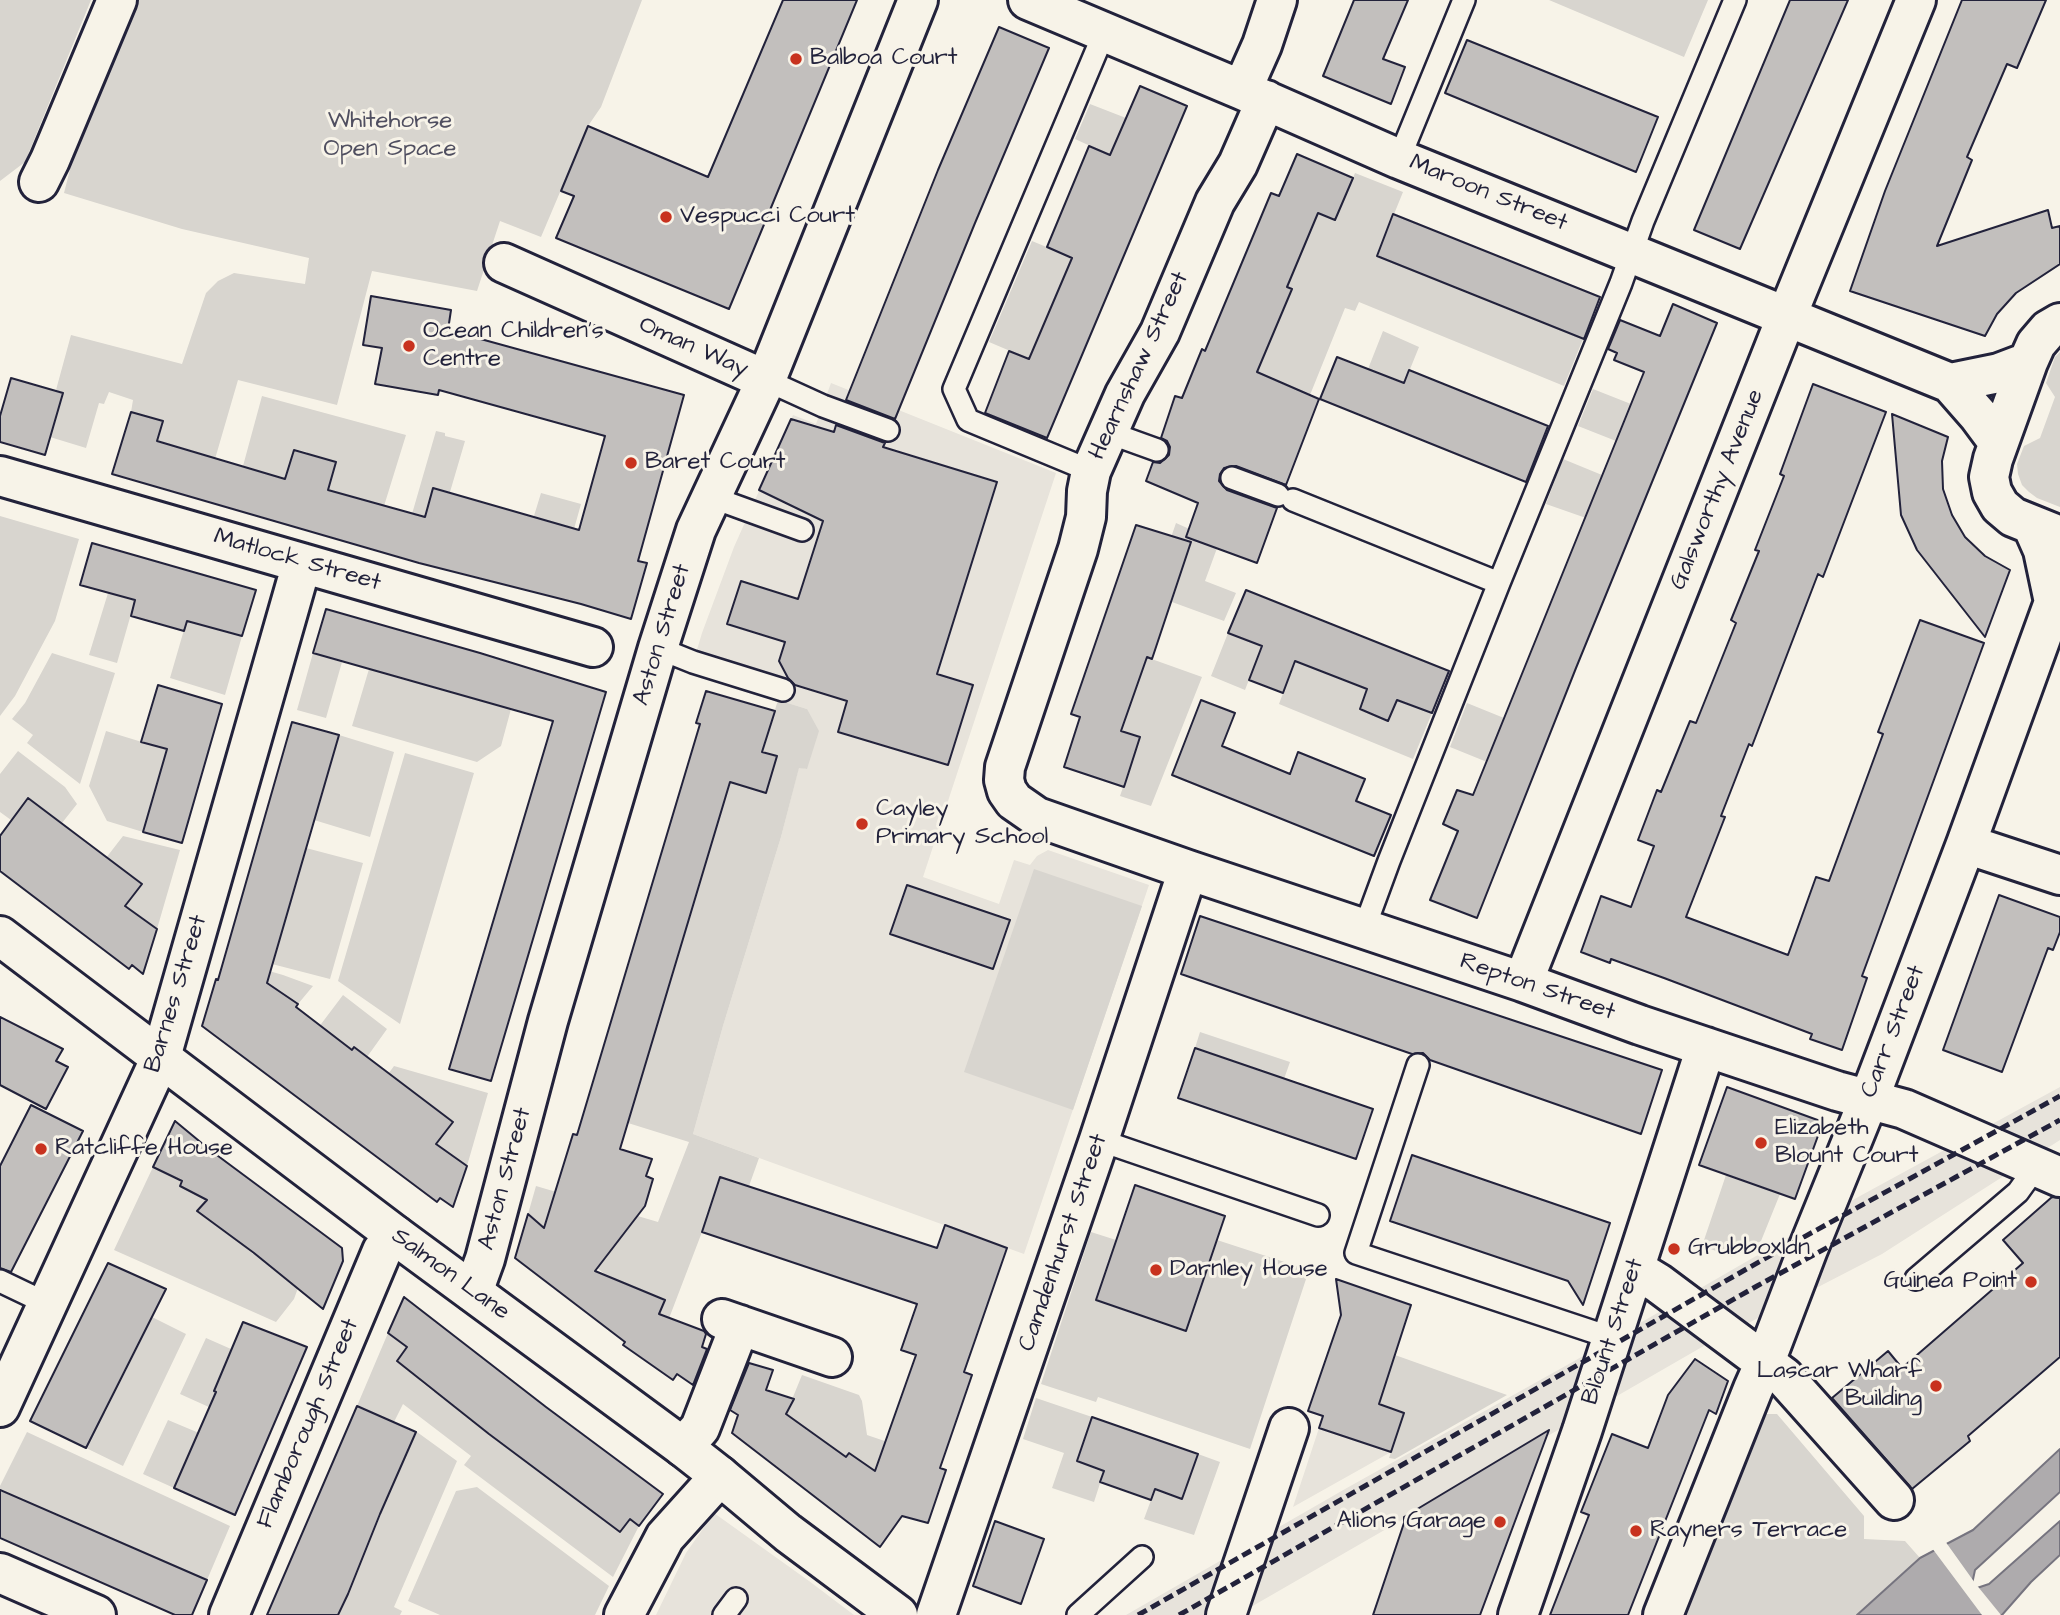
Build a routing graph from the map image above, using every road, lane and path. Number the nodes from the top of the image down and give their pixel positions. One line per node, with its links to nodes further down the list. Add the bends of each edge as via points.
1 (117, 0): 11 (street)
2 (918, 0): 17 (street, Aston Street)
3 (1028, 0): 8 (street, Maroon Street)
4 (1277, 0): 9 (street, Hearnshaw Street, via 1262,45)
5 (1464, 0): 10 (lane)
6 (1735, 0): 12 (lane)
7 (1916, 0): 14 (street, Galsworthy Avenue)
8 (1104, 33): 9 (street, Maroon Street); 23 (lane, via 954,389 968,421)
9 (1254, 95): 10 (street, Maroon Street); 20 (street, Hearnshaw Street, via 1238,164 1215,202 1160,332)
10 (1399, 159): 12 (street, Maroon Street)
11 (39, 182)
12 (1632, 253): 14 (street, Maroon Street); 30 (lane)
13 (504, 263): 17 (street, Oman Way)
14 (1786, 318): 18 (street, Maroon Street); 41 (street, Galsworthy Avenue)
15 (2060, 323): 16 (street, via 2036,344)
16 (2028, 362): 18 (street); 21 (street)
17 (766, 380): 19 (lane); 26 (street, Aston Street)
18 (1950, 383): 21 (street, Maroon Street)
19 (888, 430)
20 (1107, 432): 22 (lane); 23 (street, Hearnshaw Street)
21 (1998, 442): 28 (street, via 1989,477 1992,492 2013,517)
22 (1157, 450)
23 (1091, 471): 35 (street, Hearnshaw Street, via 1078,549 1005,767 1004,780)
24 (0, 476): 29 (street, Matlock Street)
25 (1232, 478): 30 (lane)
26 (711, 498): 27 (lane); 33 (street, Aston Street)
27 (802, 530)
28 (2046, 531): 31 (street, Carr Street, via 2043,550)
29 (302, 563): 32 (street, Matlock Street); 43 (street, Barnes Street)
30 (1499, 583): 39 (lane)
31 (2057, 600): 36 (street, Carr Street)
32 (593, 647)
33 (658, 648): 34 (lane); 53 (street, Aston Street)
34 (783, 690)
35 (1014, 801): 37 (street, Repton Street, via 1037,817)
36 (1966, 844): 38 (street); 45 (street, Carr Street)
37 (1188, 870): 39 (street, Repton Street); 46 (street, Camdenhurst Street)
38 (2060, 875)
39 (1364, 929): 41 (street, Repton Street)
40 (0, 936): 43 (street, Salmon Lane)
41 (1523, 982): 42 (street, Repton Street)
42 (1706, 1047): 45 (street, Repton Street); 50 (street, Blount Street)
43 (161, 1057): 49 (street, Salmon Lane); 54 (street, Barnes Street)
44 (1418, 1065): 55 (lane, via 1356,1253)
45 (1869, 1099): 47 (street, Repton Street, via 1951,1128); 57 (street, Carr Street)
46 (1099, 1140): 48 (lane); 69 (street, Camdenhurst Street)
47 (2048, 1172): 51 (lane)
48 (1318, 1215)
49 (395, 1235): 53 (street, Salmon Lane); 66 (street, Flamborough Street, via 382,1251)
50 (1635, 1269): 55 (street, Blount Street); 57 (street)
51 (1916, 1279)
52 (0, 1281): 54 (lane)
53 (473, 1292): 60 (street, Salmon Lane)
54 (48, 1304): 58 (street, Barnes Street)
55 (1612, 1338): 72 (street, Blount Street)
56 (832, 1357): 60 (street, via 731,1322 700,1428)
57 (1765, 1362): 62 (street, via 1784,1377); 73 (street, Carr Street)
58 (0, 1407)
59 (1289, 1428): 71 (street)
60 (683, 1447): 61 (street, Salmon Lane)
61 (720, 1476): 67 (street, via 665,1537); 68 (street, Salmon Lane, via 788,1534)
62 (1894, 1500)
63 (1142, 1557): 70 (lane)
64 (0, 1573): 65 (street)
65 (96, 1615)
66 (229, 1615)
67 (624, 1615)
68 (898, 1615)
69 (936, 1615)
70 (1078, 1615)
71 (1226, 1615)
72 (1518, 1615)
73 (1663, 1615)

